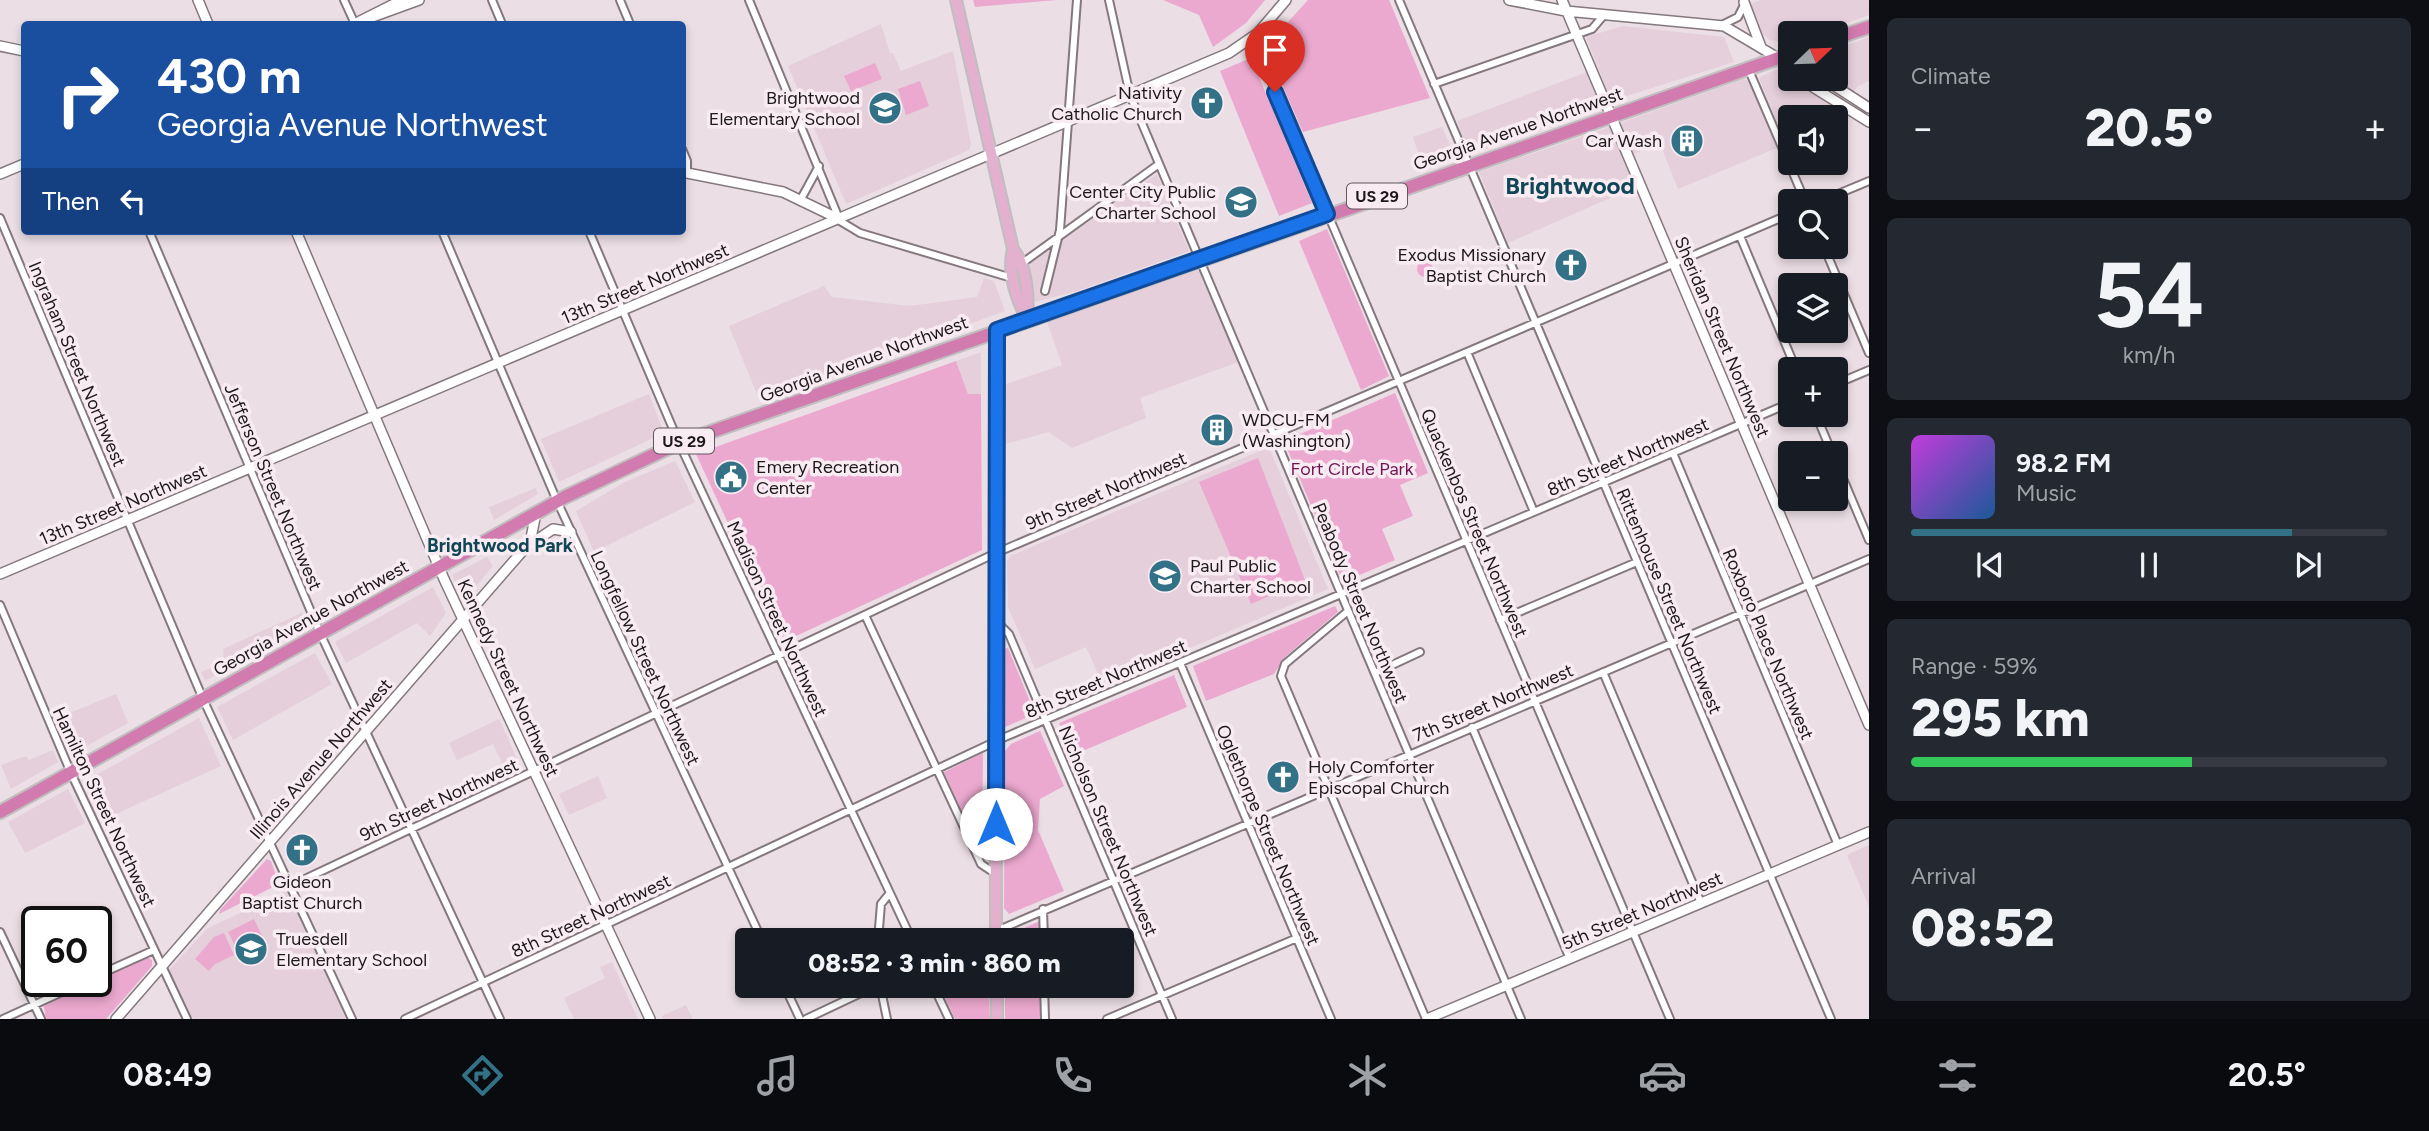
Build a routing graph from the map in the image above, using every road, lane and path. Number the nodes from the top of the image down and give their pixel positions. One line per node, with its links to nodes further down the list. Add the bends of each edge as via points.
1 (198, 0): 18 (street)
2 (344, 0): 19 (street)
3 (402, 0): 20 (street)
4 (419, 0): 21 (street)
5 (492, 0): 22 (street)
6 (620, 0): 23 (street)
7 (748, 0): 49 (street)
8 (956, 0): 45 (main road)
9 (1077, 0): 43 (street)
10 (1108, 0): 38 (street, Peabody Street Northwest)
11 (1286, 0): 28 (street, 13th Street Northwest)
12 (1399, 0): 35 (street, Rittenhouse Street Northwest)
13 (1509, 0): 16 (street)
14 (1562, 0): 16 (street, Sheridan Street Northwest)
15 (1743, 1): 24 (street, via 1738,17); 30 (street)
16 (1566, 11): 17 (street); 27 (street, Sheridan Street Northwest)
17 (1604, 15): 24 (street); 27 (street, via 1596,27)
18 (207, 21)
19 (353, 21)
20 (357, 21)
21 (362, 21)
22 (501, 21)
23 (629, 21)
24 (1721, 26): 30 (street)
25 (1869, 27): 26 (highway)
26 (1848, 34)
27 (1576, 35): 35 (street); 42 (street, Sheridan Street Northwest)
28 (1253, 38): 38 (street, 13th Street Northwest, via 1229,53); 56 (street, Quackenbos Street Northwest)
29 (0, 47): 31 (street)
30 (1761, 47): 32 (street)
31 (21, 50)
32 (1778, 54)
33 (1778, 60): 34 (highway, Georgia Avenue Northwest / US 29)
34 (1748, 68): 42 (highway, Georgia Avenue Northwest / US 29); 53 (street)
35 (1434, 84): 47 (street, Rittenhouse Street Northwest)
36 (1818, 91): 41 (street)
37 (1842, 91): 39 (street)
38 (1130, 95): 43 (street, 13th Street Northwest); 46 (street, Peabody Street Northwest)
39 (1860, 103): 40 (street); 41 (street)
40 (1869, 108)
41 (1853, 114): 44 (street)
42 (1611, 115): 47 (highway, Georgia Avenue Northwest / US 29); 70 (street, Sheridan Street Northwest)
43 (1068, 121): 45 (street, 13th Street Northwest); 65 (street)
44 (1869, 122)
45 (990, 154): 58 (street, 13th Street Northwest); 66 (main road)
46 (1159, 164): 65 (street); 67 (street, Peabody Street Northwest)
47 (1468, 164): 56 (highway, Georgia Avenue Northwest / US 29); 75 (street, Rittenhouse Street Northwest)
48 (21, 165): 51 (street)
49 (818, 166): 55 (street); 58 (street)
50 (686, 173): 55 (street)
51 (0, 174)
52 (1869, 181): 54 (street)
53 (1800, 189)
54 (1848, 190)
55 (801, 199): 58 (street)
56 (1327, 214): 67 (highway, Georgia Avenue Northwest / US 29); 83 (street, Quackenbos Street Northwest)
57 (0, 218): 96 (street, Ingraham Street Northwest)
58 (839, 219): 71 (street, via 860,233); 73 (street, 13th Street Northwest)
59 (1778, 219): 64 (street, 9th Street Northwest)
60 (151, 235): 90 (street, Jefferson Street Northwest)
61 (298, 235): 85 (street, Kennedy Street Northwest)
62 (444, 235): 80 (street, Longfellow Street Northwest)
63 (591, 235): 73 (street, Madison Street Northwest)
64 (1740, 236): 70 (street, 9th Street Northwest); 79 (street)
65 (1058, 239): 69 (street); 72 (street)
66 (1013, 249): 69 (main road); 71 (main road)
67 (1199, 259): 74 (highway, Georgia Avenue Northwest / US 29); 87 (street, Peabody Street Northwest)
68 (1829, 259): 78 (street)
69 (1021, 264): 74 (main road, via 1029,298)
70 (1674, 264): 75 (street, 9th Street Northwest); 86 (street, Sheridan Street Northwest)
71 (1013, 279): 74 (main road)
72 (1045, 291)
73 (623, 310): 80 (street, 13th Street Northwest); 88 (street, Madison Street Northwest)
74 (1027, 319): 76 (highway, Georgia Avenue Northwest / US 29)
75 (1536, 323): 77 (street, 9th Street Northwest); 91 (street, Rittenhouse Street Northwest)
76 (997, 330): 88 (highway, Georgia Avenue Northwest / US 29); 101 (main road)
77 (1467, 352): 83 (street, 9th Street Northwest); 94 (street)
78 (1869, 353)
79 (1791, 357)
80 (498, 363): 85 (street, 13th Street Northwest); 93 (street, Longfellow Street Northwest)
81 (1869, 370): 82 (street)
82 (1848, 379)
83 (1398, 381): 87 (street, 9th Street Northwest); 99 (street, Quackenbos Street Northwest)
84 (1778, 408): 86 (street, 8th Street Northwest)
85 (375, 415): 90 (street, 13th Street Northwest); 104 (street, Kennedy Street Northwest)
86 (1741, 424): 89 (street, 8th Street Northwest); 106 (street, Sheridan Street Northwest)
87 (1274, 434): 101 (street, 9th Street Northwest); 107 (street, Peabody Street Northwest)
88 (679, 443): 93 (highway, Georgia Avenue Northwest / US 29); 118 (street, Madison Street Northwest)
89 (1673, 453): 91 (street, 8th Street Northwest); 110 (street, Roxboro Place Northwest)
90 (250, 468): 96 (street, 13th Street Northwest); 115 (street, Jefferson Street Northwest)
91 (1604, 483): 94 (street, 8th Street Northwest); 103 (street, Rittenhouse Street Northwest)
92 (1848, 490): 98 (street)
93 (557, 501): 95 (highway, Georgia Avenue Northwest / US 29); 97 (street, Longfellow Street Northwest)
94 (1534, 512): 99 (street, 8th Street Northwest)
95 (536, 513): 100 (street, Illinois Avenue Northwest); 104 (highway, Georgia Avenue Northwest / US 29)
96 (128, 520): 105 (street, 13th Street Northwest); 122 (street, Ingraham Street Northwest)
97 (571, 532): 100 (street, via 550,531); 124 (street, Longfellow Street Northwest)
98 (1869, 540)
99 (1466, 541): 107 (street, 8th Street Northwest); 114 (street, Quackenbos Street Northwest)
100 (526, 547): 112 (street, Illinois Avenue Northwest)
101 (996, 553): 111 (street, 9th Street Northwest); 113 (main road)
102 (1869, 559): 106 (street, 7th Street Northwest)
103 (1637, 562): 114 (street); 116 (street, Rittenhouse Street Northwest)
104 (439, 567): 112 (street, Kennedy Street Northwest); 115 (highway, Georgia Avenue Northwest / US 29)
105 (0, 574)
106 (1809, 584): 110 (street, 7th Street Northwest); 126 (street, Sheridan Street Northwest)
107 (1341, 594): 109 (street, Peabody Street Northwest); 119 (street, 8th Street Northwest)
108 (0, 605): 133 (street, Hamilton Street Northwest)
109 (1348, 611): 121 (street, Peabody Street Northwest); 134 (street, via 1281,672)
110 (1740, 613): 116 (street, 7th Street Northwest); 141 (street, Roxboro Place Northwest)
111 (864, 615): 118 (street, 9th Street Northwest); 131 (street)
112 (463, 620): 128 (street, Illinois Avenue Northwest); 132 (street, Kennedy Street Northwest)
113 (995, 620): 125 (street, Nicholson Street Northwest, via 1009,634); 129 (main road)
114 (1500, 620): 123 (street, Quackenbos Street Northwest)
115 (320, 633): 122 (highway, Georgia Avenue Northwest / US 29); 128 (street, Jefferson Street Northwest)
116 (1671, 643): 120 (street, 7th Street Northwest); 144 (street, Rittenhouse Street Northwest)
117 (1420, 652): 121 (street)
118 (778, 656): 124 (street, 9th Street Northwest); 135 (street, Madison Street Northwest)
119 (1180, 663): 125 (street, 8th Street Northwest); 137 (street, Oglethorpe Street Northwest)
120 (1603, 672): 123 (street, 7th Street Northwest); 148 (street)
121 (1374, 673): 130 (street, Peabody Street Northwest)
122 (203, 699): 133 (highway, Georgia Avenue Northwest / US 29); 140 (street, Ingraham Street Northwest)
123 (1534, 701): 127 (street, 7th Street Northwest); 158 (street, Quackenbos Street Northwest)
124 (656, 713): 132 (street, 9th Street Northwest); 142 (street, Longfellow Street Northwest)
125 (1046, 719): 129 (street, 8th Street Northwest); 145 (street, Nicholson Street Northwest)
126 (1869, 725)
127 (1472, 727): 130 (street, 7th Street Northwest); 161 (street)
128 (366, 732): 138 (street, Jefferson Street Northwest); 140 (street, Illinois Avenue Northwest)
129 (995, 742): 131 (street, 8th Street Northwest); 143 (main road)
130 (1409, 754): 134 (street, 7th Street Northwest); 165 (street, Peabody Street Northwest)
131 (937, 769): 135 (street, 8th Street Northwest); 143 (street, via 981,864)
132 (533, 771): 138 (street, 9th Street Northwest); 150 (street, Kennedy Street Northwest)
133 (71, 773): 136 (highway, Georgia Avenue Northwest / US 29); 160 (street, Hamilton Street Northwest)
134 (1328, 788): 137 (street, 7th Street Northwest); 192 (street)
135 (851, 810): 142 (street, 8th Street Northwest); 147 (street, Madison Street Northwest)
136 (0, 812)
137 (1247, 822): 145 (street, 7th Street Northwest); 159 (street, Oglethorpe Street Northwest)
138 (411, 829): 146 (street, 9th Street Northwest); 164 (street, Jefferson Street Northwest)
139 (1869, 832): 141 (street, 5th Street Northwest)
140 (270, 842): 146 (street, Ingraham Street Northwest); 162 (street, Illinois Avenue Northwest)
141 (1838, 845): 144 (street, 5th Street Northwest)
142 (728, 867): 150 (street, 8th Street Northwest); 151 (street, Longfellow Street Northwest)
143 (996, 874): 154 (main road)
144 (1770, 874): 148 (street, 5th Street Northwest); 195 (street, Rittenhouse Street Northwest)
145 (1113, 880): 149 (street, 7th Street Northwest); 166 (street, Nicholson Street Northwest)
146 (290, 886): 179 (street, Ingraham Street Northwest)
147 (890, 893): 152 (street, via 881,904); 153 (street, Madison Street Northwest)
148 (1701, 903): 158 (street, 5th Street Northwest)
149 (1043, 909): 155 (street, 7th Street Northwest); 156 (street)
150 (606, 925): 164 (street, 8th Street Northwest); 182 (street, Kennedy Street Northwest)
151 (756, 928)
152 (879, 928)
153 (906, 928)
154 (996, 928)
155 (1009, 928)
156 (1044, 928)
157 (0, 932): 174 (street)
158 (1633, 932): 161 (street, 5th Street Northwest); 194 (street, Quackenbos Street Northwest)
159 (1297, 938): 166 (street); 191 (street, Oglethorpe Street Northwest)
160 (154, 950): 162 (street, Hamilton Street Northwest); 163 (street)
161 (1570, 959): 165 (street, 5th Street Northwest)
162 (162, 966): 177 (street, Illinois Avenue Northwest); 178 (street, Hamilton Street Northwest)
163 (112, 969)
164 (483, 982): 180 (street, 8th Street Northwest); 181 (street, Jefferson Street Northwest)
165 (1507, 985): 192 (street, 5th Street Northwest); 193 (street, Peabody Street Northwest)
166 (1162, 996): 189 (street); 190 (street, Nicholson Street Northwest)
167 (51, 997): 174 (street)
168 (790, 998): 183 (street)
169 (851, 998): 184 (street)
170 (882, 998): 185 (street)
171 (939, 998): 186 (street)
172 (997, 998): 187 (main road)
173 (1044, 998): 188 (street)
174 (34, 1005): 175 (street); 176 (street)
175 (3, 1019)
176 (41, 1019)
177 (116, 1019)
178 (187, 1019)
179 (352, 1019)
180 (405, 1019)
181 (500, 1019)
182 (650, 1019)
183 (800, 1019)
184 (806, 1019)
185 (887, 1019)
186 (949, 1019)
187 (997, 1019)
188 (1045, 1019)
189 (1107, 1019)
190 (1172, 1019)
191 (1331, 1019)
192 (1427, 1019)
193 (1521, 1019)
194 (1670, 1019)
195 (1831, 1019)

